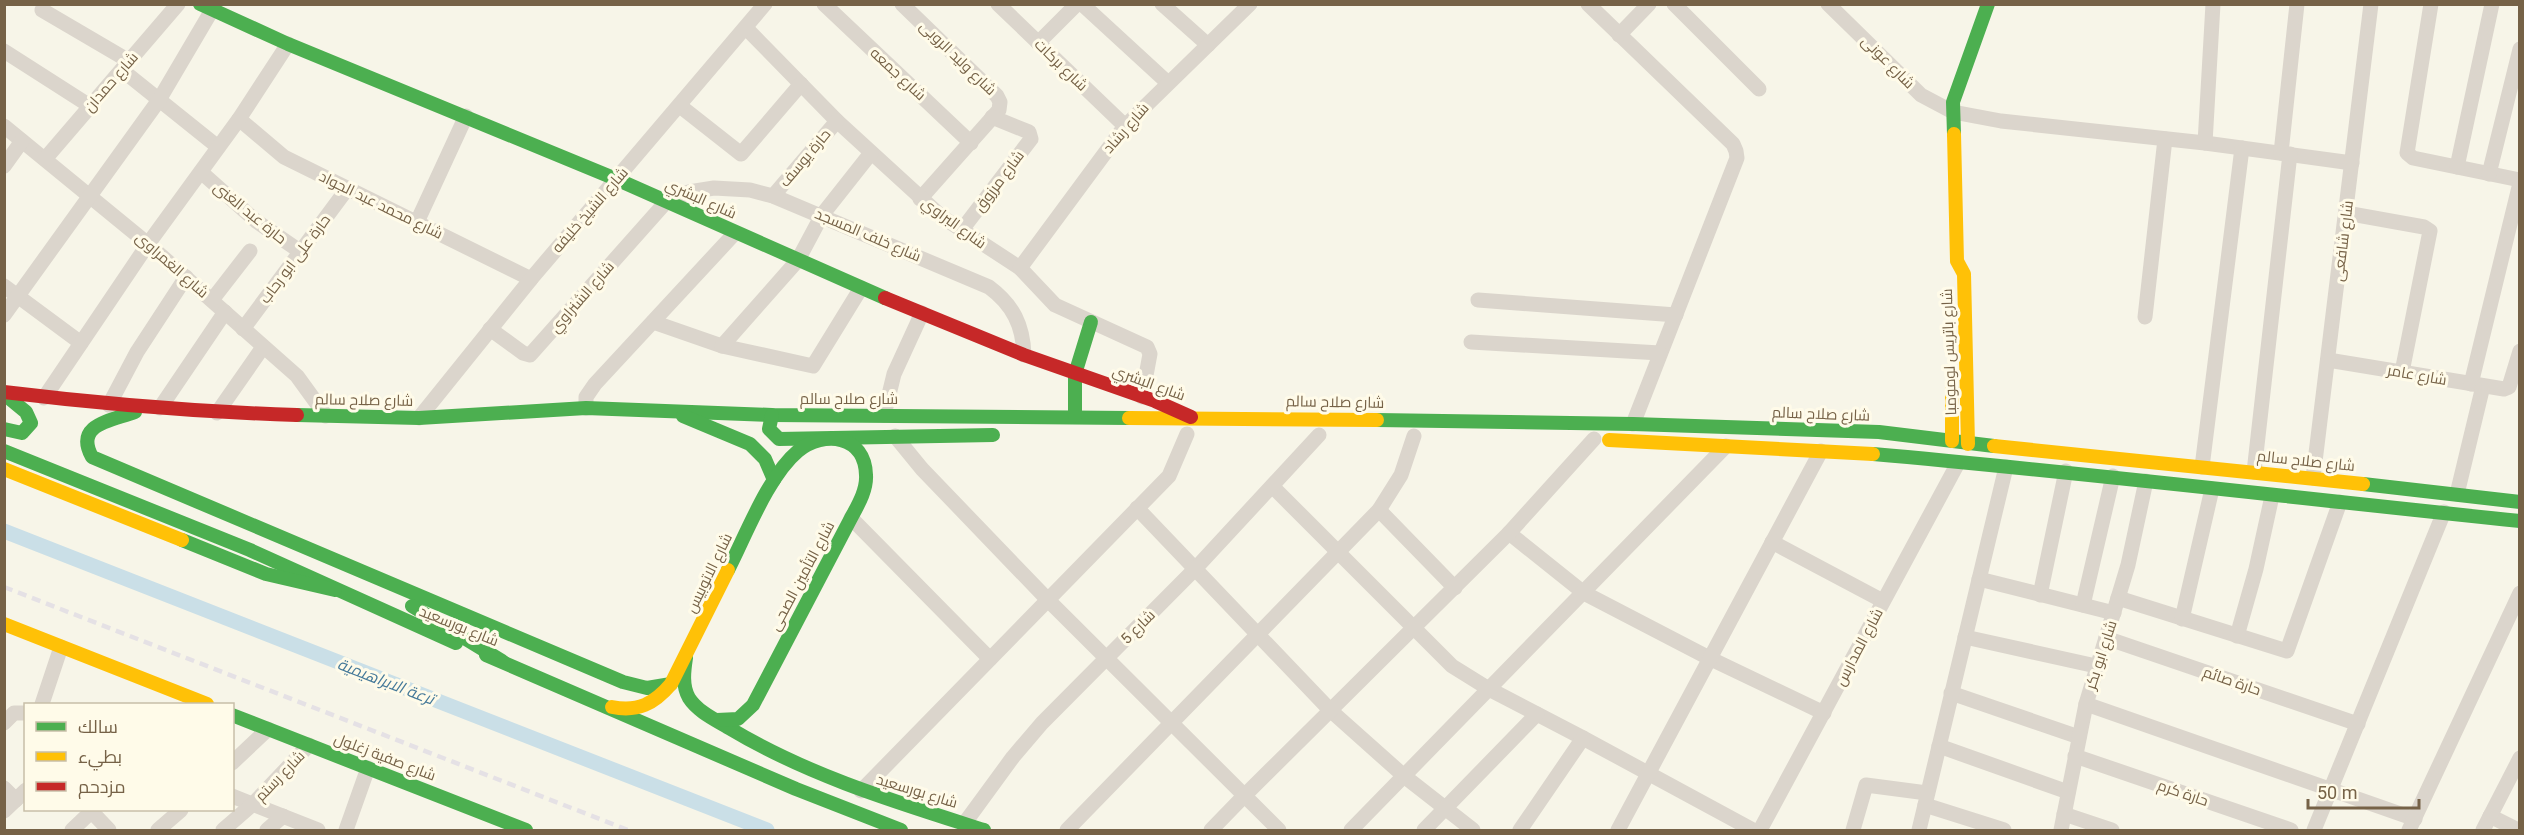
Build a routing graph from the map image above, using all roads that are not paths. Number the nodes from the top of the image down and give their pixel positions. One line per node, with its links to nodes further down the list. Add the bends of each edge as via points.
1 (178, 4): 29 (street, شارع حمدان)
2 (765, 4): 22 (street, شارع الشيخ خليفه)
3 (824, 4): 45 (street, شارع جمعه)
4 (902, 4): 38 (street, شارع وليد الروبى, via 997,96 1000,106)
5 (998, 4): 24 (street, شارع بركات)
6 (1077, 4): 24 (street)
7 (1082, 4): 30 (street)
8 (1162, 4): 26 (street)
9 (1250, 4): 26 (street, شارع رشاد)
10 (1588, 4): 23 (street)
11 (1649, 4): 23 (street)
12 (1674, 4): 32 (street)
13 (1828, 4): 36 (street, شارع عونى, via 1921,95)
14 (1988, 4): 36 (main road, via 1959,80)
15 (2213, 4): 46 (street)
16 (2297, 4): 50 (street)
17 (2371, 4): 52 (street, شارع شافعى)
18 (2431, 4): 54 (street, via 2407,153 2413,158)
19 (2492, 4): 54 (street)
20 (206, 7): 25 (main road, شارع البشري); 33 (street)
21 (42, 10): 29 (street)
22 (746, 28): 31 (street, شارع البراوي); 35 (street, شارع الشيخ خليفه)
23 (1619, 34): 85 (street, via 1736,151 1737,158)
24 (1038, 43): 42 (street, شارع بركات)
25 (288, 44): 37 (main road, شارع البشري); 39 (street)
26 (1208, 45): 30 (street, شارع رشاد)
27 (2520, 49): 56 (street)
28 (4, 51): 34 (street)
29 (125, 65): 33 (street); 34 (street, شارع حمدان)
30 (1168, 83): 42 (street, شارع رشاد)
31 (801, 84): 35 (street, via 741,154); 40 (street, شارع البراوي)
32 (1758, 89)
33 (159, 100): 47 (street); 60 (street)
34 (90, 106): 51 (street, شارع حمدان)
35 (680, 106): 57 (street, شارع الشيخ خليفه)
36 (1953, 112): 43 (street, شارع عونى); 73 (main road, شارع باتريس لومومبا)
37 (466, 116): 57 (main road, شارع البشري); 66 (street)
38 (992, 117): 45 (street, شارع وليد الروبى); 67 (street, شارع مرزوق, via 1029,132 1031,139)
39 (239, 119): 47 (street); 59 (street, شارع محمد عبد الجواد, via 284,157)
40 (837, 121): 49 (street, شارع البراوي); 61 (street, حارة يوسف)
41 (4, 126): 44 (street, شارع الغمراوى)
42 (1125, 126): 74 (street, شارع رشاد)
43 (2165, 139): 46 (street, شارع عونى); 86 (street)
44 (22, 141): 51 (street, شارع الغمراوى); 53 (street)
45 (971, 143): 62 (street, شارع وليد الروبى)
46 (2205, 143): 48 (street, شارع عونى)
47 (218, 147): 55 (street)
48 (2242, 148): 50 (street, شارع عونى); 136 (street)
49 (871, 153): 62 (street, شارع البراوي); 65 (street)
50 (2286, 153): 52 (street, شارع عونى); 139 (street)
51 (45, 159): 60 (street, شارع الغمراوى)
52 (2352, 163): 64 (street, شارع شافعى)
53 (4, 166)
54 (2457, 167): 56 (street)
55 (201, 172): 69 (street); 71 (street, حارة عبد الغنى, via 256,221)
56 (2489, 174): 58 (street)
57 (616, 179): 63 (main road, شارع البشري); 76 (street, شارع الشيخ خليفه)
58 (2520, 182): 103 (street)
59 (346, 189): 66 (street, شارع محمد عبد الجواد); 71 (street, حارة على ابو رحاب)
60 (89, 195): 69 (street, شارع الغمراوى); 79 (street)
61 (773, 196): 63 (street, شارع خلف المسجد, via 714,188 689,192); 65 (street, شارع خلف المسجد)
62 (920, 199): 67 (street, شارع البراوي)
63 (666, 202): 68 (main road, شارع البشري); 90 (street, شارع الشنراوي, via 533,353 523,353)
64 (2346, 213): 99 (street, شارع شافعى); 101 (street, via 2430,231)
65 (822, 215): 72 (street); 98 (street, شارع خلف المسجد, via 989,287 1017,318)
66 (417, 222): 76 (street, شارع محمد عبد الجواد)
67 (961, 231): 74 (street, شارع البراوي)
68 (735, 233): 72 (main road, شارع البشري); 87 (street)
69 (148, 244): 75 (street, شارع الغمراوى); 93 (street)
70 (250, 251): 80 (street)
71 (301, 252): 89 (street, حارة على ابو رحاب)
72 (798, 260): 78 (main road, شارع البشري); 94 (street)
73 (1958, 261): 91 (main road, شارع باتريس لومومبا, via 1951,274); 130 (main road, شارع باتريس لومومبا, via 1964,274)
74 (1020, 268): 88 (street, شارع البراوي, via 1055,305)
75 (186, 277): 80 (street, شارع الغمراوى); 107 (street, via 137,352)
76 (531, 279): 90 (street, شارع الشيخ خليفه)
77 (4, 286): 79 (street)
78 (861, 288): 83 (main road, شارع البشري); 94 (street, via 813,366)
79 (18, 295): 84 (street); 93 (street)
80 (212, 300): 82 (street, شارع الغمراوى)
81 (1478, 300): 85 (street)
82 (225, 312): 89 (street, شارع الغمراوى); 108 (street)
83 (922, 313): 98 (main road, شارع البشري); 113 (street, via 894,374)
84 (4, 315)
85 (1676, 315): 97 (street)
86 (2145, 318)
87 (653, 322): 94 (street); 109 (street, via 595,384 586,397)
88 (1091, 322): 102 (main road); 105 (street, شارع البراوي, via 1149,349)
89 (243, 329): 95 (street, شارع الغمراوى)
90 (490, 329): 117 (street, شارع الشيخ خليفه)
91 (1951, 337)
92 (1471, 342): 97 (street)
93 (81, 343): 106 (street)
94 (722, 346)
95 (263, 347): 111 (street); 114 (street, شارع الغمراوى, via 297,376)
96 (2520, 351): 103 (street, شارع عامر, via 2508,387)
97 (1660, 353): 118 (street)
98 (1024, 355): 102 (main road, شارع البشري)
99 (2328, 360): 101 (street, شارع عامر); 141 (street, شارع شافعى)
100 (1952, 372): 129 (main road, شارع باتريس لومومبا)
101 (2402, 372): 103 (street, شارع عامر)
102 (1075, 374): 105 (main road, شارع البشري); 115 (main road)
103 (2477, 385): 146 (street)
104 (4, 393): 106 (main road, شارع صلاح سالم); 119 (main road, via 29,413 31,422 22,433)
105 (1142, 397): 116 (main road, شارع البشري)
106 (44, 398): 107 (main road, شارع صلاح سالم)
107 (109, 405): 108 (main road, شارع صلاح سالم)
108 (153, 408): 111 (main road, شارع صلاح سالم); 160 (main road, شارع صلاح سالم, via 93,427 85,442 92,457)
109 (586, 408): 110 (main road, شارع صلاح سالم); 117 (main road, شارع صلاح سالم)
110 (672, 411): 112 (main road, شارع صلاح سالم); 142 (main road, via 750,444 765,459)
111 (217, 413): 114 (main road, شارع صلاح سالم)
112 (772, 415): 113 (main road, شارع صلاح سالم); 124 (main road, via 769,429 779,439)
113 (884, 415): 115 (main road, شارع صلاح سالم)
114 (326, 416): 117 (main road, شارع صلاح سالم)
115 (1075, 416): 116 (main road, شارع صلاح سالم)
116 (1191, 417): 118 (main road, شارع صلاح سالم)
117 (419, 418)
118 (1633, 423): 129 (main road, شارع صلاح سالم, via 1879,432)
119 (4, 429)
120 (1186, 434): 150 (street, via 1169,476)
121 (1004, 435): 125 (main road)
122 (1297, 435): 123 (main road)
123 (1325, 435): 144 (street, شارع 5)
124 (830, 436): 125 (main road); 142 (main road, شارع الاتوبيس, via 797,452); 153 (main road, شارع التأمين الصحى, via 855,447 864,463 866,481)
125 (895, 436): 167 (street)
126 (1413, 436): 151 (street, via 1401,475)
127 (1572, 439): 128 (main road)
128 (1594, 439): 131 (main road); 155 (street)
129 (1952, 441): 130 (main road, شارع صلاح سالم)
130 (1968, 444): 136 (main road, شارع صلاح سالم)
131 (1726, 446): 133 (main road); 163 (street)
132 (4, 451): 162 (main road, شارع بورسعيد, via 250,550)
133 (1821, 451): 134 (main road); 156 (street)
134 (1958, 463): 135 (main road); 168 (street, شارع المدارس)
135 (2006, 467): 138 (main road); 159 (street)
136 (2202, 467): 139 (main road, شارع صلاح سالم)
137 (4, 469): 162 (main road, via 266,574)
138 (2066, 471): 140 (main road); 165 (street)
139 (2254, 472): 141 (main road, شارع صلاح سالم)
140 (2113, 476): 143 (main road); 169 (street)
141 (2313, 478): 146 (main road, شارع صلاح سالم)
142 (774, 480): 179 (main road, شارع الاتوبيس)
143 (2146, 480): 145 (main road); 166 (street, شارع ابو بكر)
144 (1273, 488): 157 (street); 158 (street, شارع 5)
145 (2212, 489): 147 (main road); 171 (street)
146 (2457, 494): 149 (main road, شارع صلاح سالم)
147 (2272, 496): 148 (main road); 175 (street)
148 (2340, 502): 152 (main road); 175 (street, via 2289,649)
149 (2520, 502)
150 (1137, 508): 158 (street); 167 (street)
151 (1378, 510): 157 (street); 161 (street)
152 (2444, 512): 154 (main road); 200 (street)
153 (851, 518): 181 (street); 197 (main road, شارع التأمين الصحى, via 753,705 738,719)
154 (2520, 521)
155 (1509, 533): 161 (street); 163 (street)
156 (1772, 542): 168 (street); 182 (street)
157 (1338, 552): 173 (street); 174 (street)
158 (1194, 569): 174 (street); 180 (street, شارع 5)
159 (1979, 579): 165 (street); 176 (street)
160 (379, 580): 183 (main road, via 438,624); 185 (main road, شارع صلاح سالم, via 622,682 647,688)
161 (1455, 588): 173 (street)
162 (335, 590): 183 (main road, شارع بورسعيد)
163 (1584, 593): 182 (street); 186 (street)
164 (2520, 593): 232 (street)
165 (2040, 595): 169 (street)
166 (2118, 598): 170 (street, شارع ابو بكر); 171 (street)
167 (1048, 600): 180 (street); 181 (street)
168 (1883, 602): 194 (street, شارع المدارس)
169 (2083, 605): 170 (street)
170 (2114, 614): 177 (street, شارع ابو بكر)
171 (2181, 619): 175 (street)
172 (6, 628): 178 (main road)
173 (1414, 629): 186 (street, via 1452,666); 192 (street)
174 (1257, 635): 192 (street); 199 (street)
175 (2237, 636)
176 (1965, 638): 184 (street); 187 (street)
177 (2106, 638): 184 (street, شارع ابو بكر); 200 (street, حارة صائم)
178 (61, 647): 188 (street); 189 (main road)
179 (686, 657): 185 (main road, شارع الاتوبيس); 197 (main road, شارع بورسعيد, via 683,678 689,698)
180 (1106, 658): 199 (street); 231 (street, شارع 5, via 1027,740)
181 (990, 659): 215 (street)
182 (1711, 659): 194 (street); 211 (street)
183 (502, 661): 191 (main road, شارع بورسعيد)
184 (2096, 666): 190 (street, شارع ابو بكر)
185 (671, 684): 191 (main road, شارع الاتوبيس, via 658,699 641,708)
186 (1489, 689): 195 (street); 212 (street)
187 (1952, 693): 202 (street); 205 (street)
188 (43, 703)
189 (202, 703)
190 (2086, 704): 202 (street, شارع ابو بكر); 214 (street)
191 (612, 707): 206 (main road, شارع بورسعيد)
192 (1330, 710): 212 (street); 218 (street)
193 (24, 713): 198 (street, via 14,713)
194 (1824, 713): 253 (street, شارع المدارس)
195 (1537, 714): 203 (street); 223 (street)
196 (234, 716): 201 (main road, شارع صفية زغلول)
197 (717, 720): 206 (main road, شارع التأمين الصحى, via 703,721 697,729 700,746); 215 (main road, شارع بورسعيد, via 801,767)
198 (4, 723)
199 (1172, 723): 218 (street); 244 (street)
200 (2358, 724): 214 (street)
201 (268, 729): 204 (main road, شارع صفية زغلول); 209 (street)
202 (2079, 737): 207 (street, شارع ابو بكر)
203 (1583, 738): 211 (street); 250 (street)
204 (309, 745): 210 (main road, شارع صفية زغلول); 222 (street, شارع رستم)
205 (1939, 746): 216 (street); 220 (street)
206 (706, 749): 221 (main road, شارع بورسعيد)
207 (2075, 756): 216 (street, شارع ابو بكر); 259 (street, حارة كرم)
208 (2519, 759): 230 (street)
209 (234, 761)
210 (368, 768): 239 (street); 240 (main road, شارع صفية زغلول)
211 (1648, 774): 251 (street); 252 (street)
212 (1404, 776): 223 (street); 247 (street)
213 (4, 788): 217 (street)
214 (2331, 789): 232 (street); 260 (street)
215 (861, 791): 231 (main road, شارع بورسعيد)
216 (2068, 792): 228 (street, شارع ابو بكر)
217 (21, 795): 224 (street)
218 (1244, 796): 245 (street); 246 (street)
219 (234, 797): 222 (street)
220 (1926, 799): 254 (street, via 1866,785); 255 (street); 256 (street)
221 (822, 801): 241 (main road, شارع بورسعيد); 242 (main road, via 861,805)
222 (253, 804): 229 (street); 236 (street, شارع رستم)
223 (1445, 808): 248 (street); 249 (street)
224 (4, 811)
225 (90, 811): 233 (street)
226 (92, 811): 234 (street)
227 (180, 811): 235 (street)
228 (2064, 814): 257 (street, شارع ابو بكر); 258 (street)
229 (284, 816): 237 (street); 238 (street)
230 (2490, 816): 261 (street); 262 (street)
231 (964, 824): 243 (main road, شارع بورسعيد)
232 (2412, 825)
233 (72, 831)
234 (109, 831)
235 (158, 831)
236 (224, 831)
237 (267, 831)
238 (318, 831)
239 (346, 831)
240 (526, 831)
241 (901, 831)
242 (941, 831)
243 (984, 831)
244 (1067, 831)
245 (1211, 831)
246 (1279, 831)
247 (1351, 831)
248 (1424, 831)
249 (1473, 831)
250 (1520, 831)
251 (1618, 831)
252 (1753, 831)
253 (1760, 831)
254 (1853, 831)
255 (1919, 831)
256 (2004, 831)
257 (2061, 831)
258 (2112, 831)
259 (2291, 831)
260 (2314, 831)
261 (2483, 831)
262 (2518, 831)

